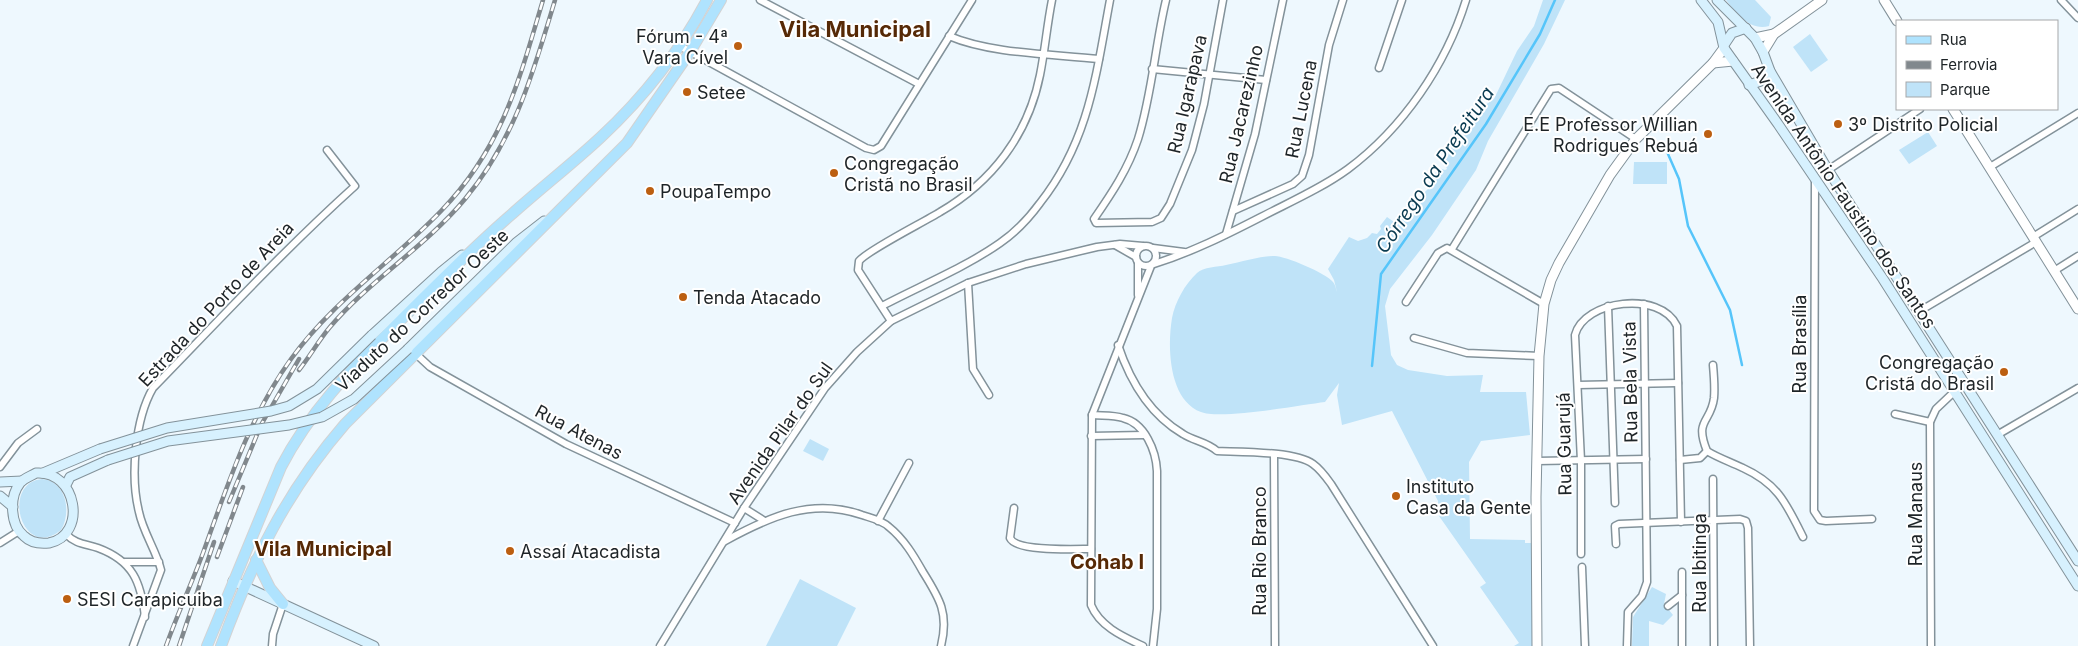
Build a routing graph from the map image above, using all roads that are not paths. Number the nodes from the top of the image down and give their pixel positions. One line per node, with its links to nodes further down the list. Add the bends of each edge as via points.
1 (707, 0): 24 (main road)
2 (721, 0): 26 (main road)
3 (760, 0): 37 (street)
4 (972, 0): 22 (street)
5 (1052, 0): 28 (street)
6 (1110, 0): 29 (street)
7 (1166, 0): 33 (street)
8 (1223, 0): 35 (street, Rua Igarapava)
9 (1283, 0): 36 (street, Rua Jacarezinho)
10 (1343, 0): 48 (street, Rua Lucena, via 1329,45 1309,155 1302,176 1293,184)
11 (1402, 0): 32 (street)
12 (1466, 0): 49 (street, via 1453,35 1428,81 1383,137 1348,169)
13 (1701, 0): 25 (main road, Avenida Antônio Faustino dos Santos, via 1718,22)
14 (1717, 0): 20 (main road, Avenida Antônio Faustino dos Santos)
15 (1822, 0): 21 (street)
16 (1884, 0): 19 (street)
17 (2061, 0): 18 (street)
18 (2078, 18)
19 (1896, 20)
20 (1746, 28): 23 (main road, Avenida Antônio Faustino dos Santos); 25 (main road, via 1732,32)
21 (1774, 34): 23 (street); 27 (street)
22 (949, 36): 28 (street, via 974,44); 37 (street)
23 (1755, 38): 27 (main road, Avenida Antônio Faustino dos Santos)
24 (678, 45): 26 (street); 51 (main road, via 658,75 601,137)
25 (1724, 46): 30 (main road, Avenida Antônio Faustino dos Santos); 31 (street)
26 (690, 52): 37 (street, via 874,150 882,146); 73 (main road, via 627,143 525,246)
27 (1763, 52): 34 (main road, Avenida Antônio Faustino dos Santos)
28 (1044, 53): 29 (street); 66 (street, via 1026,122 1000,163 964,197 861,258 858,270)
29 (1098, 59): 66 (street, via 1094,89 1075,148 1063,171 1028,219 1000,243)
30 (1733, 61): 31 (street); 38 (main road, Avenida Antônio Faustino dos Santos)
31 (1713, 63): 42 (street)
32 (1379, 68)
33 (1152, 69): 35 (street); 35 (street, Rua Igarapava, via 1148,103 1136,146 1121,179 1094,222 1146,223 1160,218 1177,190 1192,150)
34 (1770, 71): 38 (main road, via 1762,81); 45 (main road, Avenida Antônio Faustino dos Santos)
35 (1209, 75): 36 (street)
36 (1266, 80): 48 (street, Rua Jacarezinho, via 1255,134)
37 (919, 84)
38 (1749, 84): 46 (main road, Avenida Antônio Faustino dos Santos)
39 (1918, 110): 45 (street)
40 (1954, 110): 44 (street)
41 (2078, 113): 44 (street)
42 (1636, 139): 55 (street, via 1559,88 1551,88); 64 (street, via 1610,175 1559,263)
43 (327, 150): 127 (street, Estrada do Porto de Areia, via 355,186 308,228 231,306 147,398 136,447 136,486 139,512)
44 (1990, 167): 50 (street)
45 (1828, 170): 69 (main road, Avenida Antônio Faustino dos Santos)
46 (1815, 178): 81 (main road, Avenida Antônio Faustino dos Santos); 109 (street, Rua Brasília, via 1814,511 1820,520 1826,521)
47 (2078, 209): 50 (street)
48 (1233, 211): 49 (street, Rua Jacarezinho)
49 (1226, 234): 56 (street)
50 (2034, 240): 60 (street); 69 (street)
51 (479, 244): 99 (main road, Viaduto do Corredor Oeste, bridge, via 441,272 317,389 289,406 167,428 100,449); 130 (main road, via 361,360 312,416 281,467)
52 (1114, 245): 53 (street, Avenida Pilar do Sul); 58 (street); 61 (street, Avenida Pilar do Sul, via 1051,257)
53 (1143, 246): 54 (street, Avenida Pilar do Sul); 58 (street, via 1138,250)
54 (1153, 248): 56 (street, Avenida Pilar do Sul); 59 (street, via 1157,258)
55 (1452, 249): 63 (street, via 1438,253); 64 (street)
56 (1188, 253): 59 (street)
57 (2078, 256): 60 (street)
58 (1137, 260): 59 (street, via 1144,267); 62 (street)
59 (1152, 265): 62 (street)
60 (2054, 271): 68 (street)
61 (968, 283): 70 (street, Avenida Pilar do Sul); 82 (street, via 972,369)
62 (1138, 296): 72 (street)
63 (1406, 302)
64 (1544, 304): 74 (street)
65 (1644, 304): 67 (street); 76 (street, via 1668,312 1677,326); 79 (street, Rua Bela Vista)
66 (882, 306): 70 (street)
67 (1608, 306): 77 (street, Rua Guarujá, via 1581,322 1575,335); 78 (street)
68 (2078, 310)
69 (1918, 312): 87 (main road, Avenida Antônio Faustino dos Santos)
70 (891, 321): 107 (street, Avenida Pilar do Sul, via 825,388)
71 (1414, 338): 74 (street, via 1467,353)
72 (1118, 345): 84 (street); 91 (street, via 1138,392 1176,430 1217,450)
73 (412, 352): 103 (main road, Viaduto do Corredor Oeste, bridge, via 354,399 322,417 289,425 168,441 108,460 70,477); 114 (street, Rua Atenas, via 430,367 566,444); 124 (main road, via 317,457 270,531)
74 (1539, 356): 93 (street)
75 (1714, 365): 90 (street, via 1714,398 1702,424 1703,441)
76 (1678, 383): 79 (street); 97 (street)
77 (1578, 385): 78 (street); 94 (street, Rua Guarujá)
78 (1611, 385): 79 (street); 95 (street)
79 (1644, 385): 92 (street, Rua Bela Vista)
80 (2078, 388): 87 (street)
81 (1955, 391): 85 (street, via 1936,409); 131 (main road, Avenida Antônio Faustino dos Santos)
82 (989, 394)
83 (1895, 414): 85 (street)
84 (1092, 415): 88 (street, via 1124,418); 89 (street)
85 (1930, 422): 154 (street, Rua Manaus)
86 (37, 430): 98 (street, via 18,443)
87 (1997, 434): 125 (main road, Avenida Antônio Faustino dos Santos)
88 (1144, 435): 89 (street); 145 (street, via 1153,450 1157,471)
89 (1091, 436): 122 (street)
90 (1710, 453): 97 (street); 118 (street, via 1759,476 1775,488)
91 (1274, 455): 146 (street, Rua Rio Branco); 147 (street, via 1303,459 1313,464 1332,484)
92 (1646, 459): 95 (street); 115 (street, Rua Bela Vista)
93 (1537, 461): 94 (street); 148 (street)
94 (1581, 461): 95 (street); 123 (street, Rua Guarujá)
95 (1612, 461): 105 (street)
96 (909, 462): 112 (street)
97 (1681, 462): 113 (street)
98 (0, 467)
99 (42, 473): 101 (main road); 103 (main road, via 54,475)
100 (1713, 480): 111 (street, Rua Ibitinga)
101 (22, 481): 102 (main road); 106 (main road)
102 (0, 482)
103 (66, 485): 117 (main road, via 73,513)
104 (0, 496): 106 (main road)
105 (1616, 503)
106 (13, 507): 116 (main road)
107 (744, 508): 110 (street); 114 (street, Avenida Pilar do Sul)
108 (1014, 508): 122 (street, via 1010,538 1014,544 1026,548)
109 (1872, 519)
110 (763, 520): 112 (street, via 792,510 819,507 840,509); 119 (street)
111 (1713, 520): 113 (street); 152 (street, Rua Ibitinga); 153 (street, via 1743,520 1748,523)
112 (878, 521): 143 (street, via 888,525 901,538 941,605 946,619)
113 (1681, 522): 115 (street)
114 (735, 523): 119 (street, Avenida Pilar do Sul)
115 (1648, 526): 121 (street, via 1618,524); 150 (street, Rua Bela Vista, via 1647,582 1642,596 1628,612)
116 (20, 532): 117 (main road, via 32,542 39,543 54,542); 120 (street)
117 (66, 534): 126 (street, via 76,542 97,548)
118 (1802, 537)
119 (725, 541): 142 (street, Avenida Pilar do Sul)
120 (0, 543)
121 (1616, 544)
122 (1091, 549): 144 (street, via 1090,598 1094,611 1106,625)
123 (1580, 554)
124 (256, 560): 132 (main road); 134 (main road, via 270,588)
125 (2078, 561)
126 (124, 562): 127 (street); 136 (street, via 141,589)
127 (159, 562): 136 (street, via 161,570)
128 (1582, 567): 149 (street)
129 (1682, 572): 133 (street)
130 (233, 581): 132 (main road); 138 (main road)
131 (2078, 586)
132 (244, 587): 134 (main road); 139 (main road)
133 (1682, 595): 135 (street); 151 (street)
134 (283, 604): 140 (street); 141 (main road)
135 (1668, 606)
136 (145, 618): 137 (street)
137 (133, 646)
138 (207, 646)
139 (221, 646)
140 (272, 646)
141 (374, 646)
142 (660, 646)
143 (941, 646)
144 (1144, 646)
145 (1154, 646)
146 (1275, 646)
147 (1433, 646)
148 (1538, 646)
149 (1585, 646)
150 (1627, 646)
151 (1682, 646)
152 (1714, 646)
153 (1750, 646)
154 (1931, 646)

